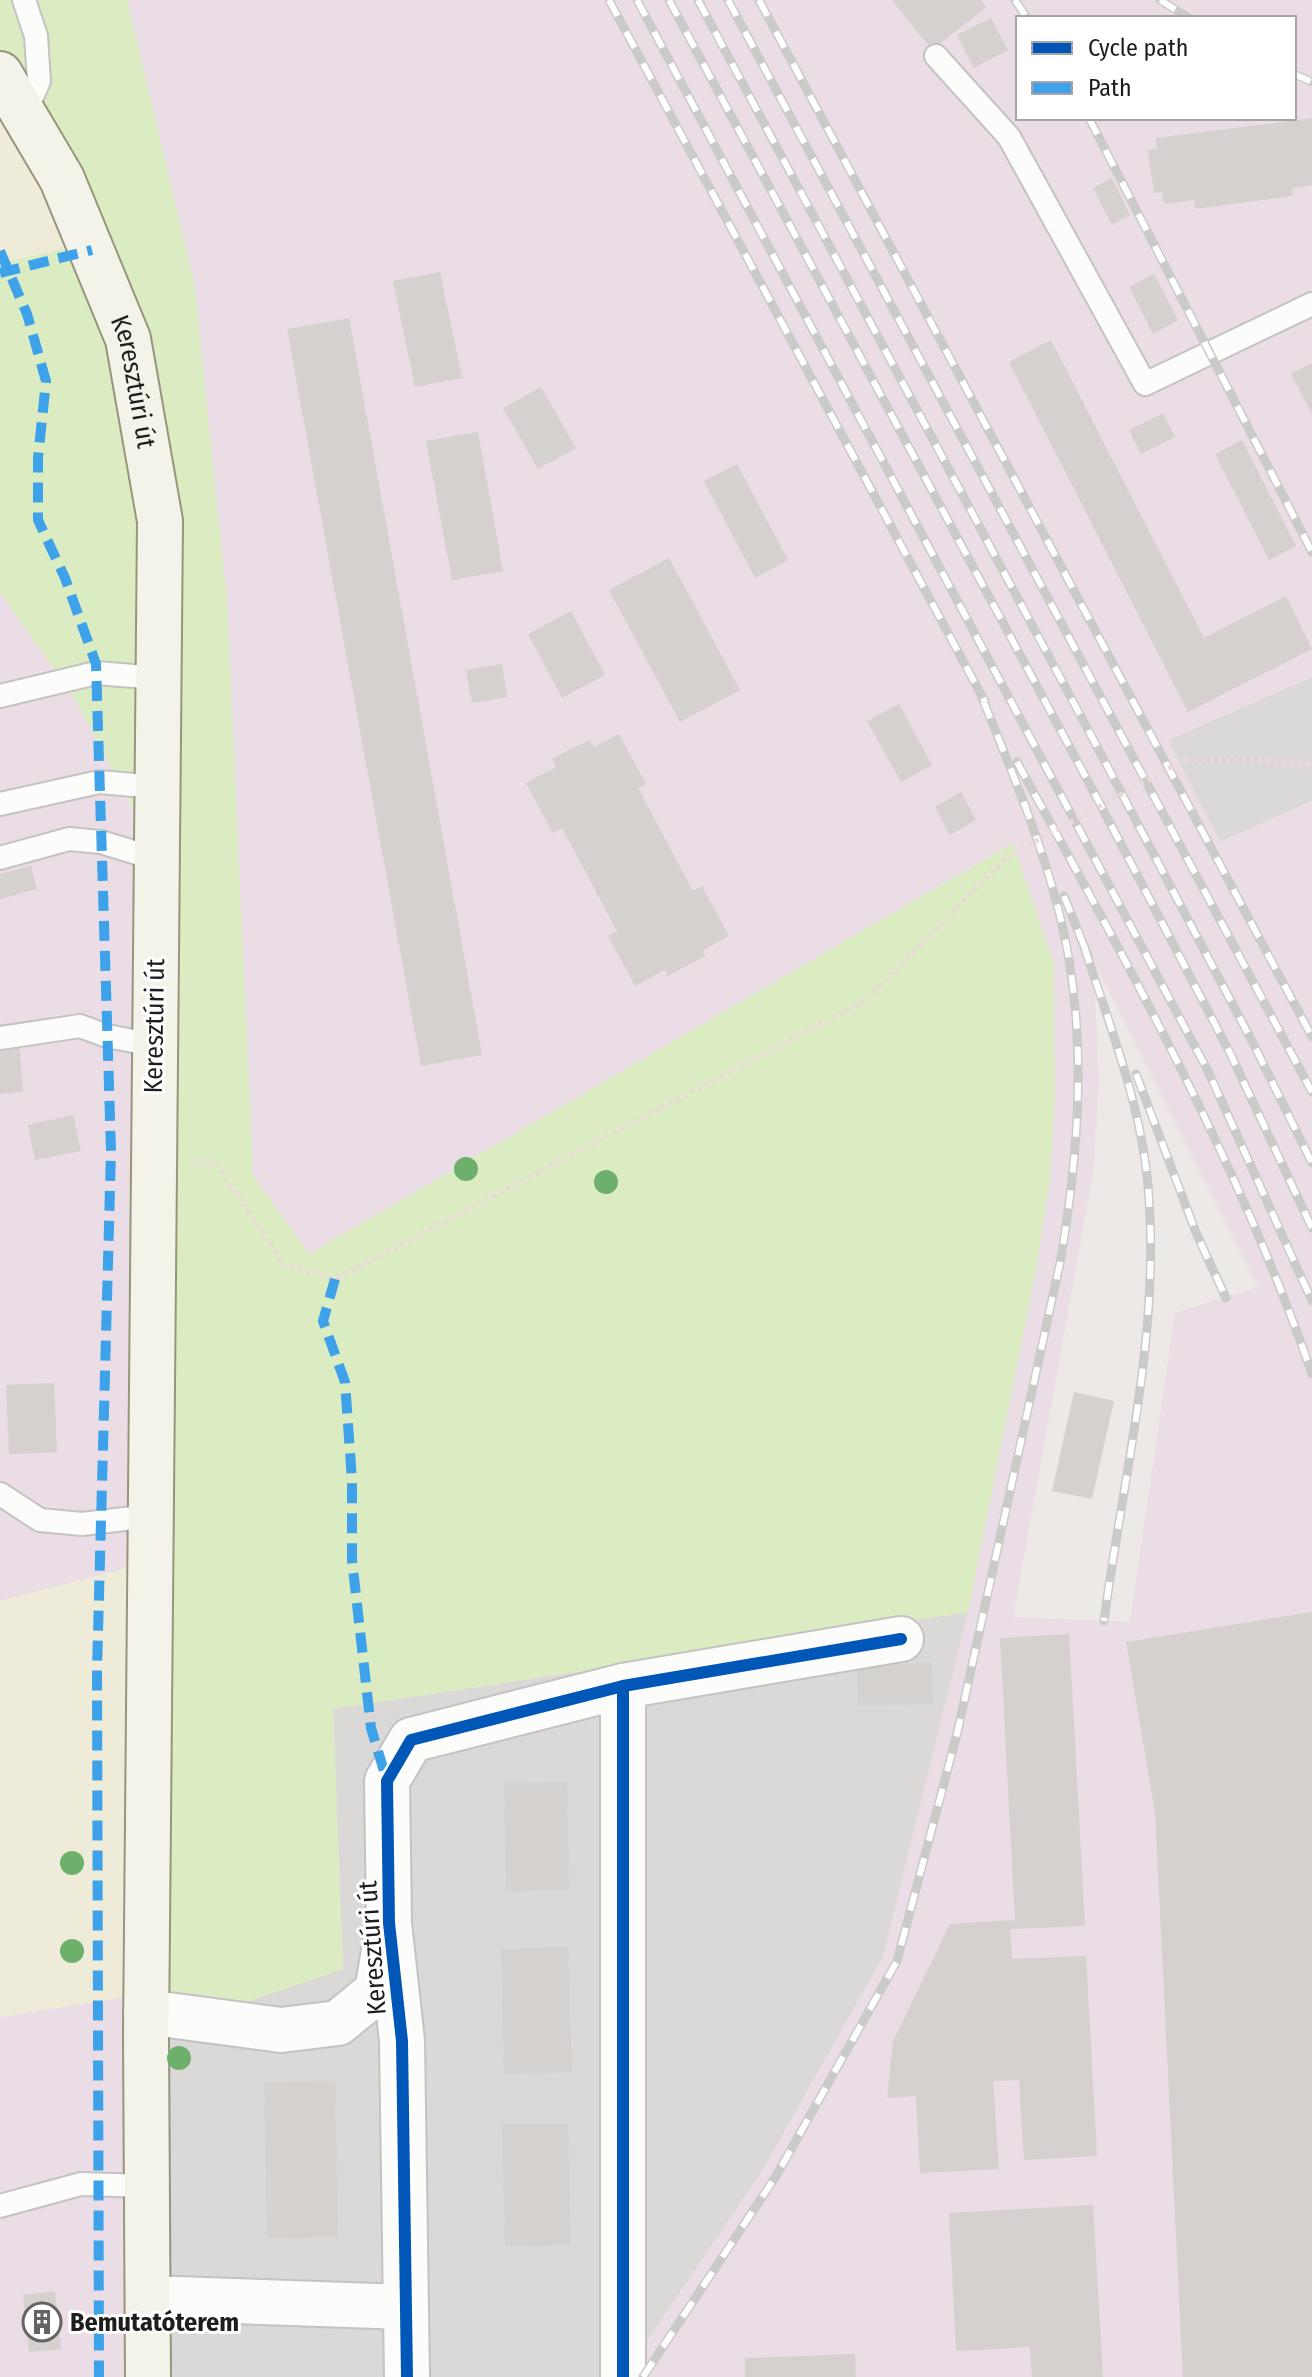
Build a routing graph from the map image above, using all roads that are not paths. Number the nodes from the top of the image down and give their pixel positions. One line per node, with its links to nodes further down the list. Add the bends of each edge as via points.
1 (24, 0): 4 (lane, via 36,36 39,81)
2 (936, 56): 5 (lane, via 1009,137 1145,384)
3 (0, 74): 4 (main road, Keresztúri út)
4 (24, 115): 6 (main road, Keresztúri út, via 62,179 128,339 160,521)
5 (1312, 304)
6 (159, 678): 7 (lane, via 96,673); 8 (main road, Keresztúri út)
7 (0, 696)
8 (157, 787): 9 (lane, via 99,782); 11 (main road, Keresztúri út)
9 (0, 804)
10 (0, 858): 11 (lane, via 69,839 101,842)
11 (156, 859): 13 (main road, Keresztúri út)
12 (0, 1038): 13 (lane, via 80,1026)
13 (154, 1045): 15 (main road, Keresztúri út)
14 (0, 1494): 15 (lane, via 40,1520 82,1524)
15 (150, 1516): 19 (main road, Keresztúri út)
16 (901, 1639): 17 (street, Keresztúri út)
17 (623, 1686): 18 (street, Keresztúri út, via 411,1740 387,1781); 26 (street)
18 (389, 1923): 19 (street, Keresztúri út, via 377,1991 338,2023 281,2030); 23 (street, Keresztúri út, via 402,2041)
19 (146, 2012): 20 (main road, Keresztúri út)
20 (147, 2186): 21 (lane, via 81,2184); 22 (main road, Keresztúri út)
21 (0, 2206)
22 (148, 2298): 23 (street); 24 (main road, Keresztúri út)
23 (406, 2307): 25 (street, Keresztúri út)
24 (148, 2377)
25 (407, 2377)
26 (623, 2377)

